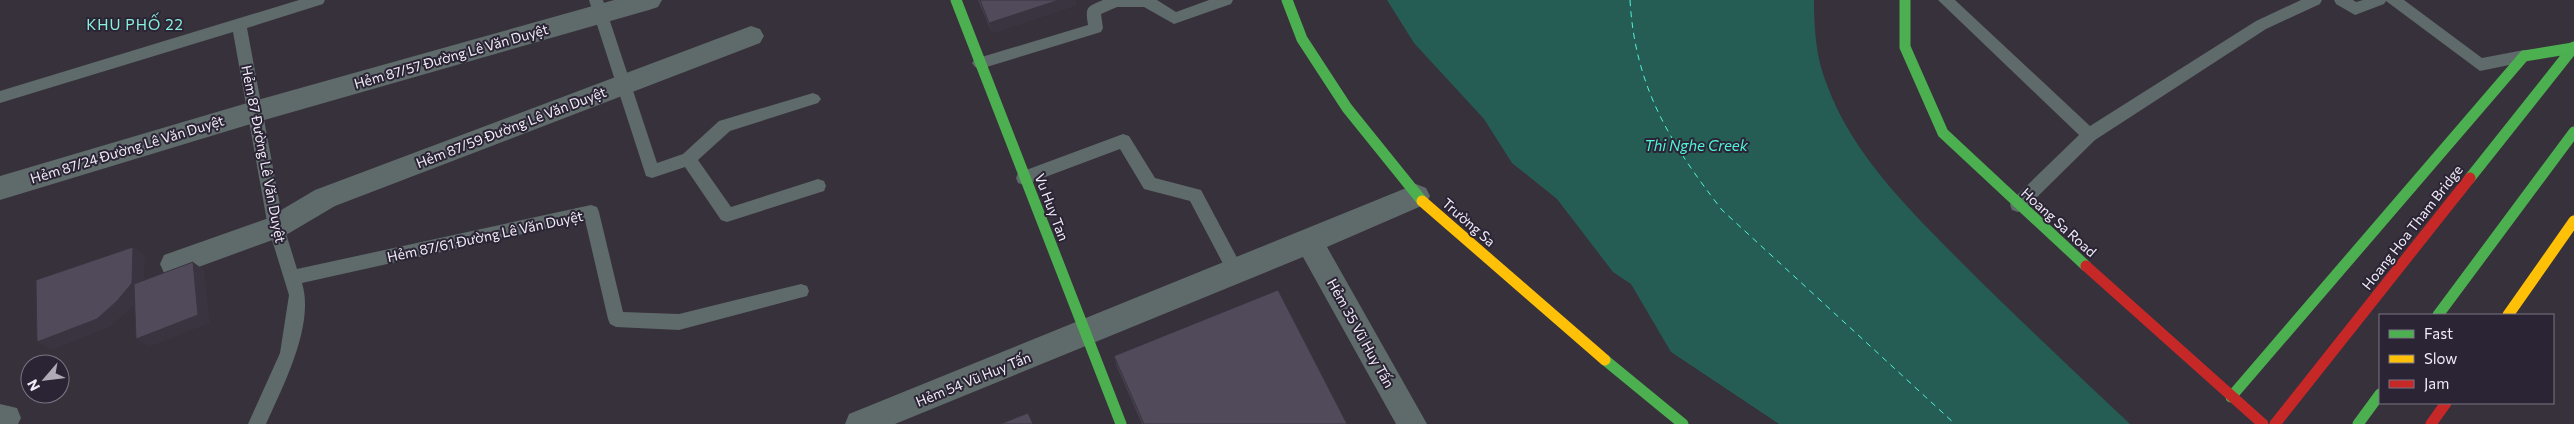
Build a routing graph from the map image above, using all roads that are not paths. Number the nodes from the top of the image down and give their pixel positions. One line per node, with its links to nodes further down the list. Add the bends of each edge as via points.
1 (318, 0): 14 (lane)
2 (649, 0): 13 (street, Hẻm 87/57 Đường Lê Văn Duyệt)
3 (956, 0): 18 (street, Vu Huy Tan)
4 (1117, 0): 5 (lane, via 1147,1 1174,18); 18 (lane, via 1093,11 1096,28)
5 (1226, 0)
6 (1287, 0): 29 (street, Trường Sa, via 1302,39 1347,108)
7 (1905, 0): 30 (street, Hoang Sa Road, via 1905,47 1943,133)
8 (1945, 0): 24 (lane)
9 (2315, 0): 24 (lane, via 2261,25)
10 (2341, 0): 11 (lane, via 2354,9)
11 (2379, 0)
12 (2393, 0): 17 (lane, via 2480,65)
13 (597, 7): 19 (lane); 22 (street, Hẻm 87/57 Đường Lê Văn Duyệt)
14 (239, 26): 20 (lane); 22 (lane, Hẻm 87 Đường Lê Văn Duyệt)
15 (751, 36): 19 (street, Hẻm 87/59 Đường Lê Văn Duyệt)
16 (2573, 48): 17 (street); 50 (street, Hoang Hoa Tham Bridge)
17 (2524, 56): 42 (street)
18 (980, 63): 26 (street, Vu Huy Tan)
19 (623, 84): 25 (lane, via 652,171); 32 (street, Hẻm 87/59 Đường Lê Văn Duyệt, via 325,198)
20 (0, 97)
21 (813, 98): 25 (lane, via 725,126)
22 (254, 112): 28 (street, Hẻm 87/24 Đường Lê Văn Duyệt); 32 (lane, Hẻm 87 Đường Lê Văn Duyệt)
23 (2574, 132): 38 (street)
24 (2089, 135): 30 (lane)
25 (688, 158): 27 (lane, via 727,215)
26 (1024, 178): 35 (lane, via 1123,141 1150,184 1195,195); 40 (street, Vu Huy Tan)
27 (818, 186)
28 (0, 188)
29 (1416, 196): 33 (street, Hẻm 54 Vũ Huy Tấn); 48 (street, Trường Sa)
30 (2018, 205): 42 (street, Hoang Sa Road)
31 (2574, 221): 39 (street)
32 (276, 227): 34 (street, Hẻm 87/59 Đường Lê Văn Duyệt); 36 (lane, Hẻm 87 Đường Lê Văn Duyệt)
33 (1309, 242): 35 (street, Hẻm 54 Vũ Huy Tấn); 47 (street, Hẻm 35 Vũ Huy Tấn)
34 (174, 264)
35 (1236, 272): 40 (street, Hẻm 54 Vũ Huy Tấn)
36 (292, 278): 37 (lane, Hẻm 87/61 Đường Lê Văn Duyệt, via 591,212 616,319 679,322); 45 (lane, Hẻm 87 Đường Lê Văn Duyệt, via 297,295 288,353)
37 (801, 291)
38 (2439, 314)
39 (2509, 314)
40 (1085, 334): 44 (street, Hẻm 54 Vũ Huy Tấn); 46 (street, Vu Huy Tan)
41 (2379, 395): 51 (street)
42 (2231, 397): 49 (street, Hoang Sa Road)
43 (2445, 404): 52 (street)
44 (869, 423)
45 (258, 424)
46 (1121, 424)
47 (1412, 424)
48 (1682, 424)
49 (2263, 424)
50 (2275, 424)
51 (2358, 424)
52 (2431, 424)

